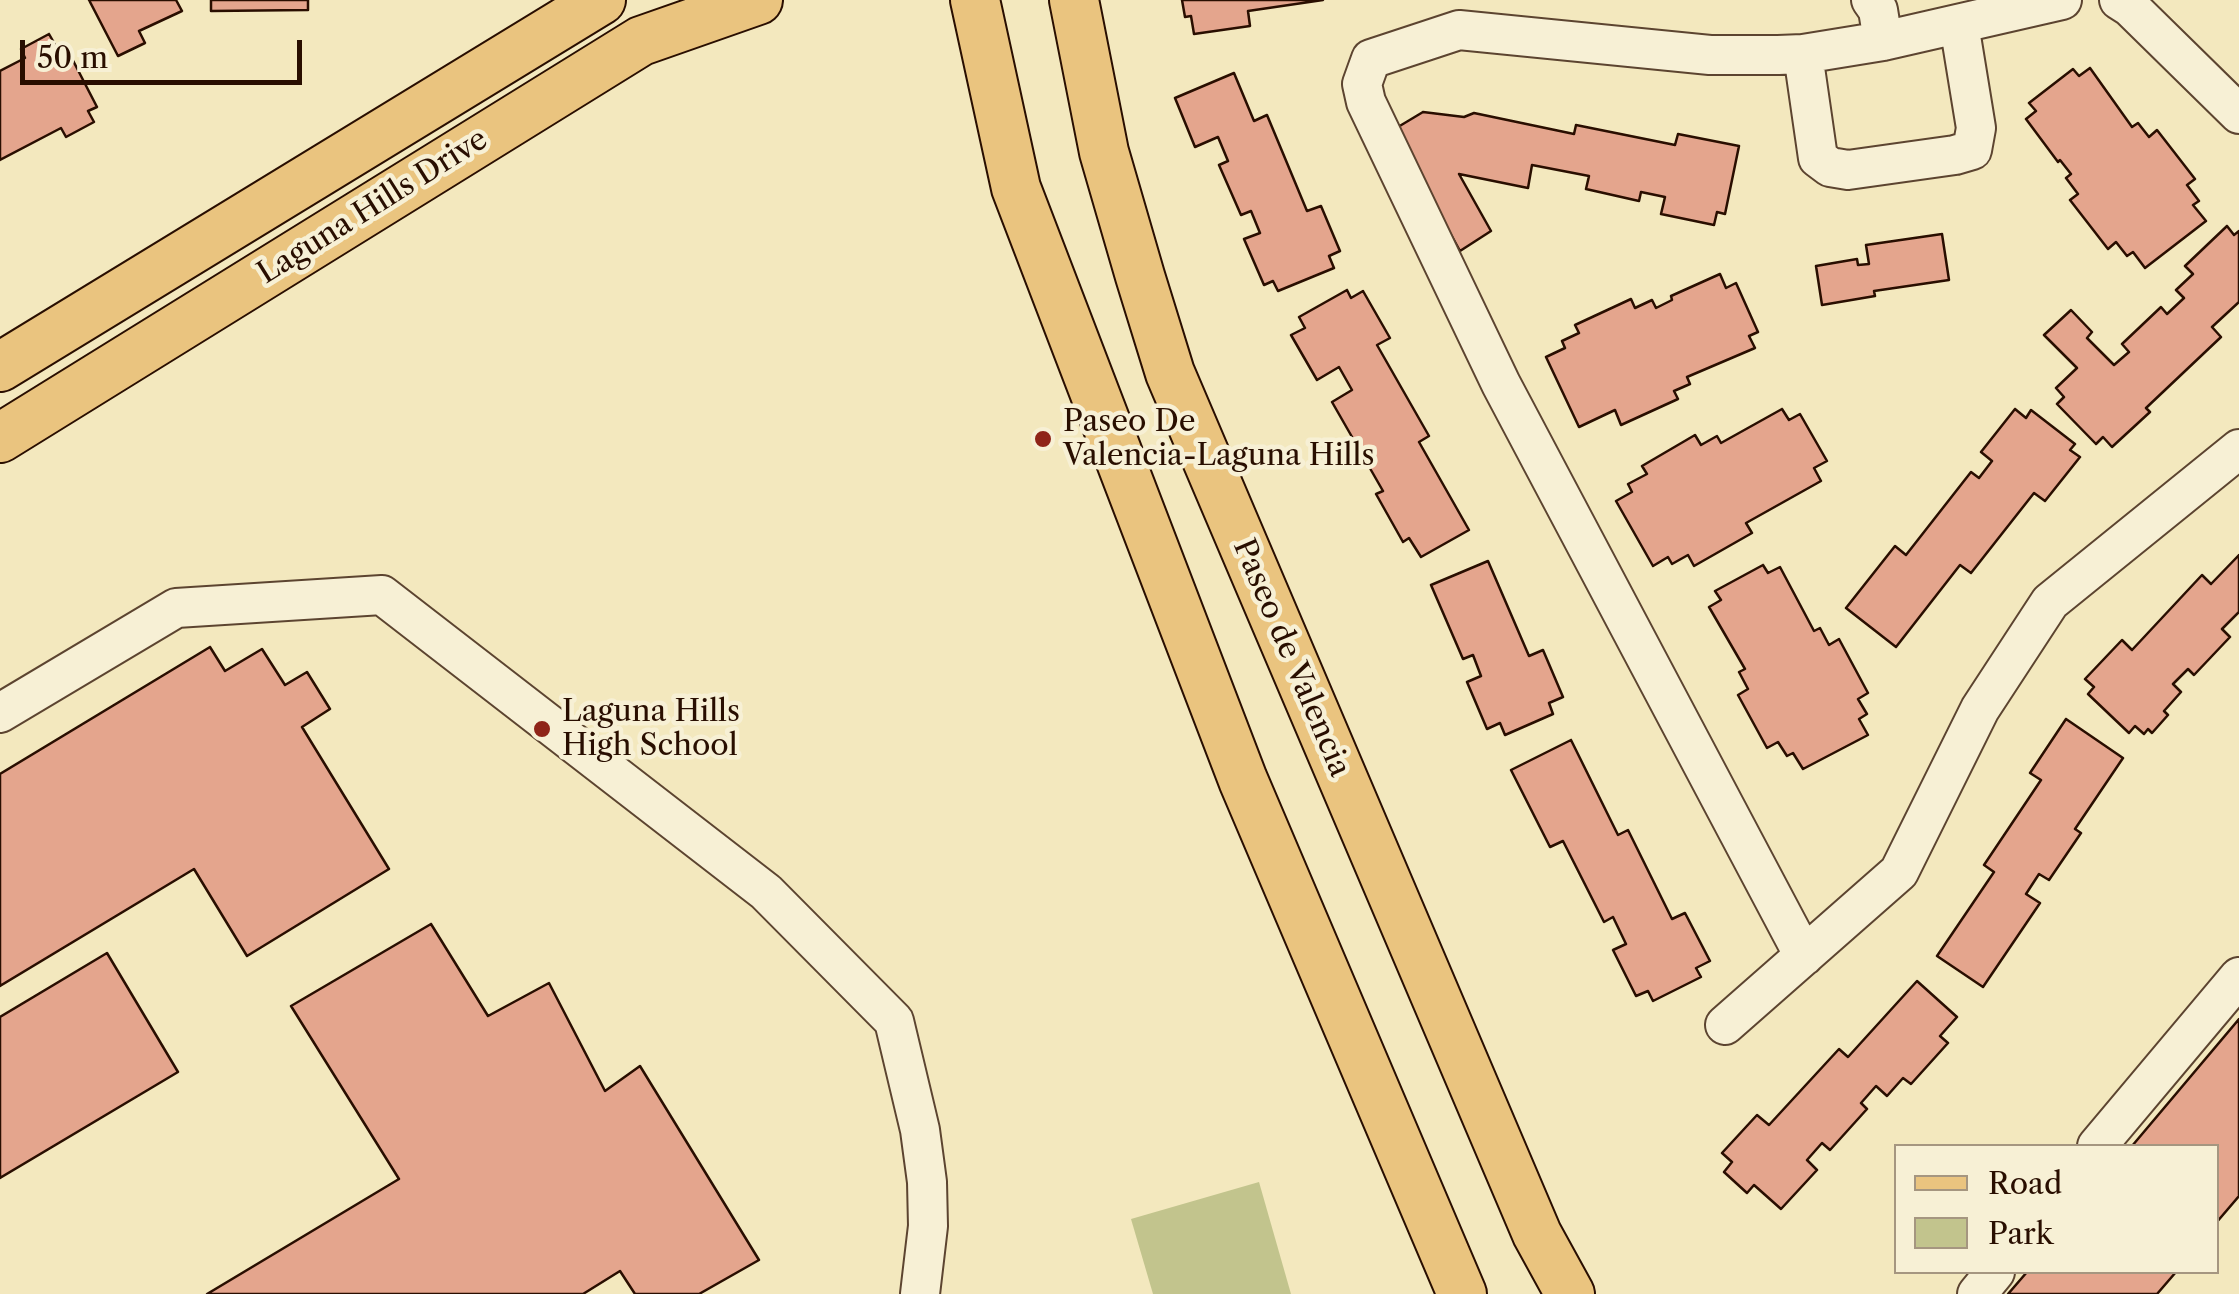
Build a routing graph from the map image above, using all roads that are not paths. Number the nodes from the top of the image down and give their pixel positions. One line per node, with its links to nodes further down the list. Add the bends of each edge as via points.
1 (601, 0): 11 (main road, Laguna Hills Drive)
2 (758, 0): 12 (main road, Laguna Hills Drive, via 641,42)
3 (975, 0): 21 (main road, via 1016,188 1243,780)
4 (1074, 0): 22 (main road, Paseo de Valencia, via 1104,152 1170,373 1537,1234)
5 (2062, 0): 8 (lane)
6 (2119, 0): 10 (lane)
7 (1879, 13): 8 (lane); 9 (lane)
8 (1959, 24): 9 (lane, via 1976,128 1972,150 1956,155 1830,167 1818,158)
9 (1803, 54): 15 (lane, via 1710,54 1460,30 1371,59 1362,84 1501,384)
10 (2239, 114)
11 (0, 368)
12 (0, 438)
13 (2239, 449): 15 (lane, via 2050,602 1980,709 1900,872)
14 (0, 713): 20 (lane, via 176,608 382,595 766,892 894,1021 927,1182)
15 (1804, 956): 17 (lane)
16 (2239, 977): 18 (lane)
17 (1725, 1025)
18 (2099, 1144)
19 (1993, 1274): 23 (lane)
20 (920, 1294)
21 (1462, 1294)
22 (1570, 1294)
23 (1976, 1294)

